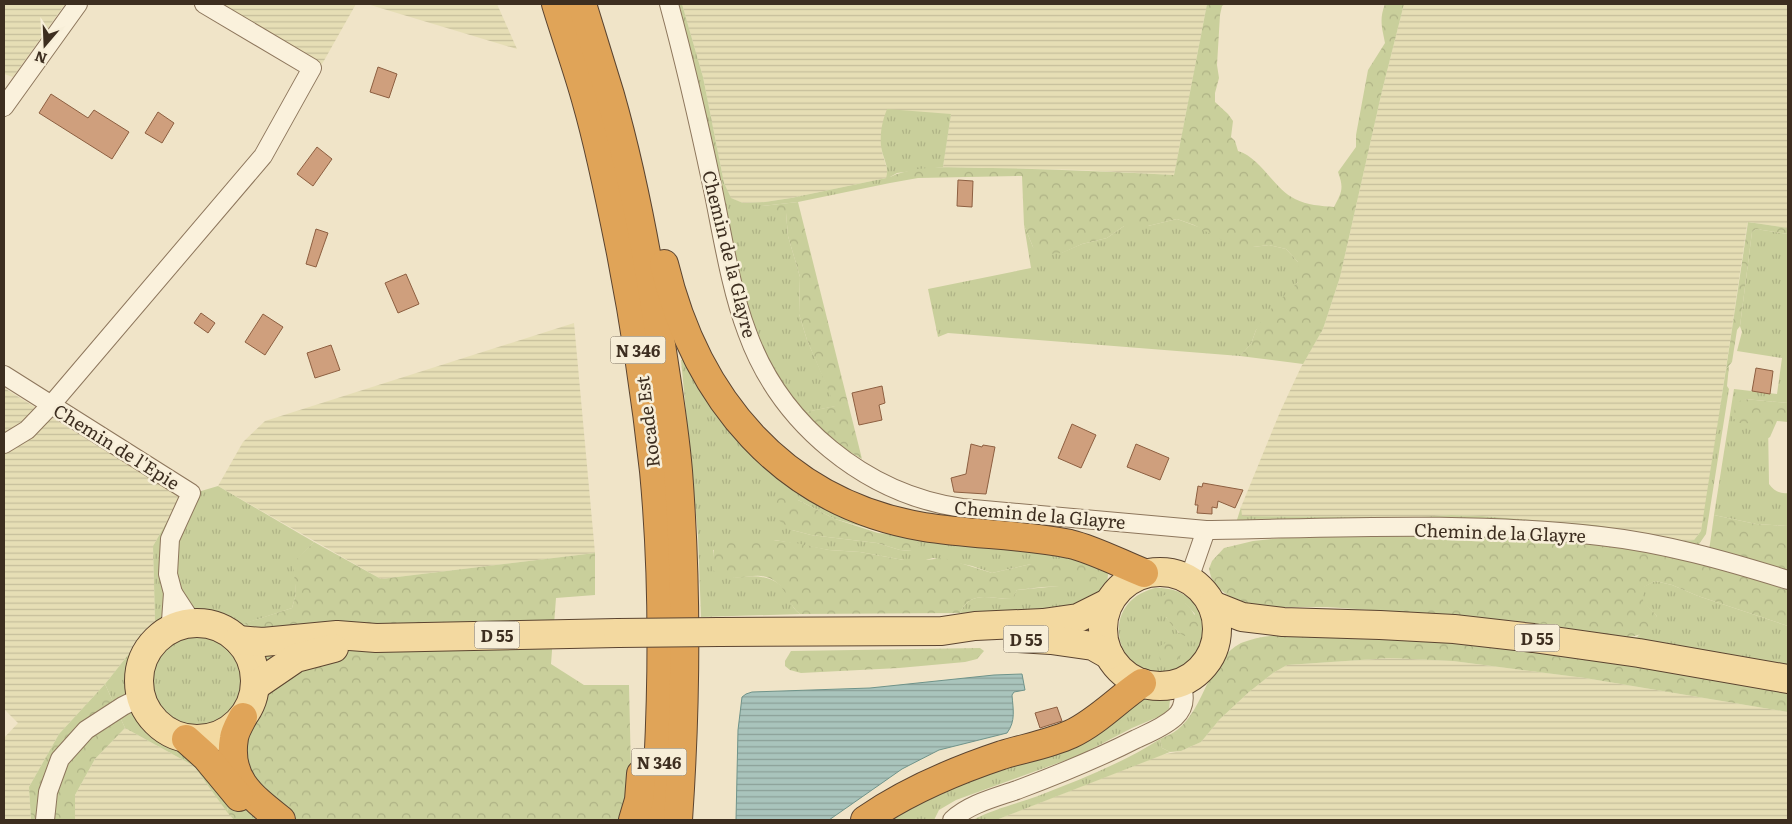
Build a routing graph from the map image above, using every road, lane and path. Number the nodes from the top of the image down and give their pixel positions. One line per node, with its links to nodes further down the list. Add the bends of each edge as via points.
1 (78, 4): 6 (street)
2 (204, 4): 9 (street, via 312,68 263,156)
3 (556, 4): 31 (highway, Rocade Est / N 346, via 587,104 631,302 654,472 661,600)
4 (582, 4): 7 (highway, Rocade Est / N 346)
5 (669, 4): 11 (street, Chemin de la Glayre, via 746,331 766,375 806,428 842,458 873,477 936,503)
6 (4, 107)
7 (629, 174): 12 (highway, via 649,205 670,288 699,361 735,418 776,460 826,493 890,519 923,527 1046,539 1073,545); 39 (highway, Rocade Est / N 346, via 656,308 677,470 685,665)
8 (4, 375): 9 (street, Chemin de l'Epie)
9 (51, 405): 10 (street, via 27,430); 15 (street, Chemin de l'Epie, via 191,493 170,539 168,574)
10 (4, 444)
11 (1206, 530): 13 (street); 14 (street, Chemin de la Glayre, via 1433,527 1600,536 1705,556)
12 (1144, 573): 13 (main road, via 1160,571); 16 (main road, via 1117,590)
13 (1189, 579): 17 (main road)
14 (1788, 580)
15 (173, 593): 19 (street, Chemin de l'Epie); 21 (street, Chemin de l'Epie, via 170,621)
16 (1108, 603): 20 (main road, D 55, via 1078,618); 25 (main road, via 1103,620 1103,638)
17 (1212, 605): 18 (main road, D 55, via 1242,617); 24 (main road, via 1216,638)
18 (1283, 622): 24 (main road, D 55, via 1246,632); 26 (main road, D 55, via 1399,626 1533,638)
19 (196, 623): 21 (main road); 23 (main road, via 226,631)
20 (942, 631): 22 (main road, D 55, bridge); 25 (main road, D 55, via 1085,644)
21 (164, 633): 30 (main road, via 151,645 142,661)
22 (376, 638): 23 (main road, D 55, via 337,635 263,642); 29 (main road, D 55, via 296,658)
23 (238, 640): 29 (main road, via 254,669)
24 (1212, 653): 27 (main road, via 1198,670)
25 (1109, 655): 28 (main road, via 1129,677)
26 (1788, 680)
27 (1180, 682): 28 (main road, via 1155,686); 41 (street, via 1184,701 1180,710 1160,727 1062,774 971,806)
28 (1142, 683): 40 (highway, via 1071,734 1004,754 937,780)
29 (255, 686): 32 (main road)
30 (141, 697): 33 (main road, via 147,712 158,724 171,734); 34 (street, via 86,730 60,759 48,792)
31 (660, 704): 37 (highway, via 646,724 639,800); 38 (highway, Rocade Est / N 346)
32 (243, 717): 33 (main road, via 218,736); 36 (highway, via 234,737 234,770 246,790)
33 (186, 738): 35 (highway, via 244,804)
34 (45, 820)
35 (264, 820)
36 (281, 820)
37 (633, 820)
38 (655, 820)
39 (678, 820)
40 (865, 820)
41 (952, 820)

